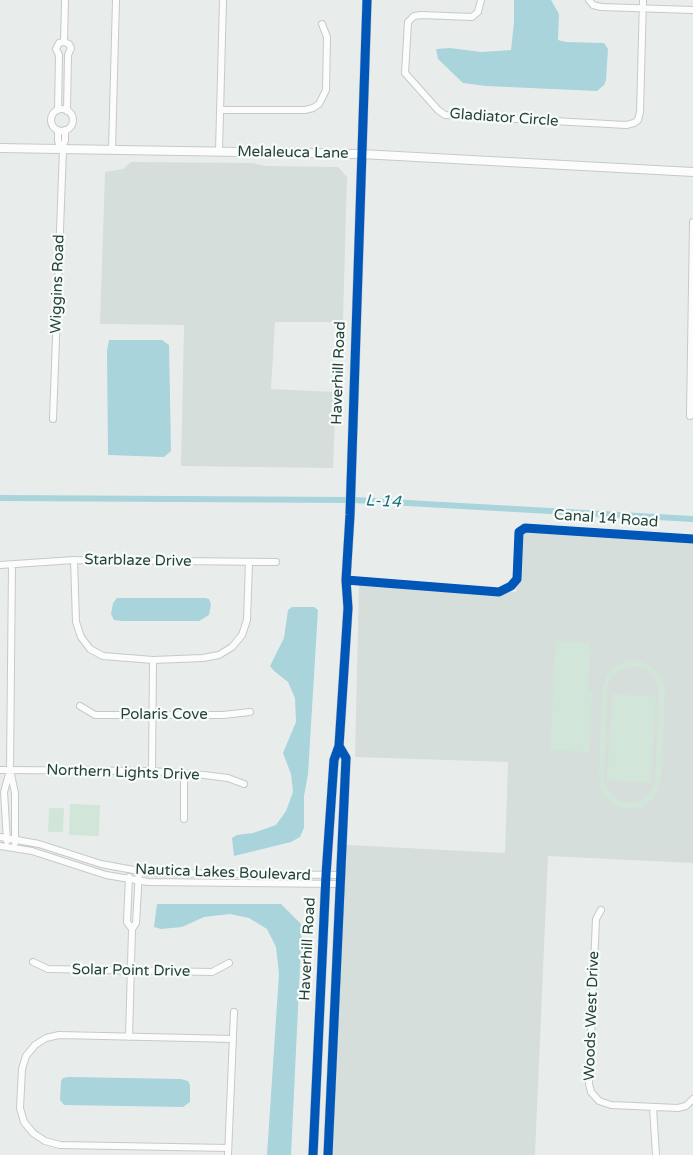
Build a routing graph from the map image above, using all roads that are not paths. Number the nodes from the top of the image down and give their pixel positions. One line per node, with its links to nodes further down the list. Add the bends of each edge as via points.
1 (65, 0): 11 (street)
2 (116, 0): 19 (street)
3 (223, 0): 13 (street)
4 (367, 0): 21 (street, Haverhill Road)
5 (481, 0): 8 (street, Gladiator Circle, via 472,17 421,15 411,18 406,26 407,76 445,115 634,123 640,112)
6 (589, 0): 8 (street, via 601,8)
7 (643, 0): 8 (street, Gladiator Circle)
8 (643, 9): 9 (street)
9 (693, 10)
10 (322, 24): 13 (street, via 327,37 327,90 319,104 305,110)
11 (64, 42): 12 (street, via 56,49); 14 (street, via 71,48)
12 (58, 110): 14 (street); 15 (street, via 51,119)
13 (220, 110): 20 (street)
14 (67, 111): 16 (street, via 72,119)
15 (58, 130): 16 (street); 18 (street)
16 (65, 130): 18 (street)
17 (0, 148): 18 (street, Melaleuca Lane)
18 (62, 149): 19 (street, Melaleuca Lane); 25 (street, Wiggins Road)
19 (112, 150): 20 (street, Melaleuca Lane)
20 (219, 152): 21 (street, Melaleuca Lane)
21 (361, 154): 22 (street, Melaleuca Lane); 32 (street, Haverhill Road)
22 (693, 172)
23 (693, 222): 24 (street)
24 (690, 416)
25 (53, 419)
26 (693, 539): 32 (street, Canal 14 Road, via 525,528 519,532 517,579 499,592)
27 (74, 560): 28 (street, Starblaze Drive); 31 (street, Starblaze Drive); 33 (street, via 76,622 85,643 103,656)
28 (249, 562): 29 (street, Starblaze Drive); 33 (street, via 247,620 232,647 219,656)
29 (276, 562)
30 (0, 565): 31 (street, Starblaze Drive)
31 (12, 565): 39 (street)
32 (346, 580): 37 (street, Haverhill Road, via 348,608)
33 (153, 660): 36 (street)
34 (80, 706): 36 (street, Polaris Cove, via 94,715)
35 (250, 712): 36 (street, Polaris Cove)
36 (152, 715): 40 (street)
37 (339, 746): 51 (street, Haverhill Road, via 334,760); 52 (street, Haverhill Road, via 346,758)
38 (0, 770): 39 (street, Northern Lights Drive)
39 (10, 770): 40 (street, Northern Lights Drive); 44 (street, via 4,792); 45 (street, via 15,793)
40 (152, 771): 41 (street, Northern Lights Drive)
41 (184, 775): 42 (street, Northern Lights Drive, via 228,778); 43 (street)
42 (244, 784)
43 (184, 819)
44 (4, 838): 45 (street, Nautica Lakes Boulevard); 46 (street)
45 (15, 840): 47 (street); 48 (street, Nautica Lakes Boulevard)
46 (3, 847): 47 (street, Nautica Lakes Boulevard)
47 (14, 848): 50 (street, Nautica Lakes Boulevard)
48 (129, 870): 49 (street, Nautica Lakes Boulevard); 50 (street)
49 (139, 872): 51 (street, Nautica Lakes Boulevard); 53 (street)
50 (128, 879): 53 (street, Nautica Lakes Boulevard); 55 (street, via 127,922)
51 (326, 880): 52 (street, Nautica Lakes Boulevard); 53 (street, Nautica Lakes Boulevard); 65 (street, Haverhill Road)
52 (341, 880): 66 (street, Haverhill Road)
53 (138, 881): 55 (street, via 136,922)
54 (601, 910): 63 (street, Woods West Drive, via 596,919 590,1088 596,1099 606,1105)
55 (132, 929): 58 (street)
56 (33, 962): 58 (street, Solar Point Drive, via 48,969)
57 (229, 963): 58 (street, Solar Point Drive, via 212,972)
58 (130, 970): 60 (street)
59 (234, 1012): 61 (street)
60 (129, 1036): 61 (street); 64 (street, via 60,1035 35,1045 22,1069 20,1108 33,1133 60,1144)
61 (233, 1039): 64 (street)
62 (693, 1099): 63 (street, Woods West Drive, via 678,1108)
63 (653, 1107): 67 (street)
64 (228, 1151)
65 (313, 1155)
66 (328, 1155)
67 (656, 1155)

